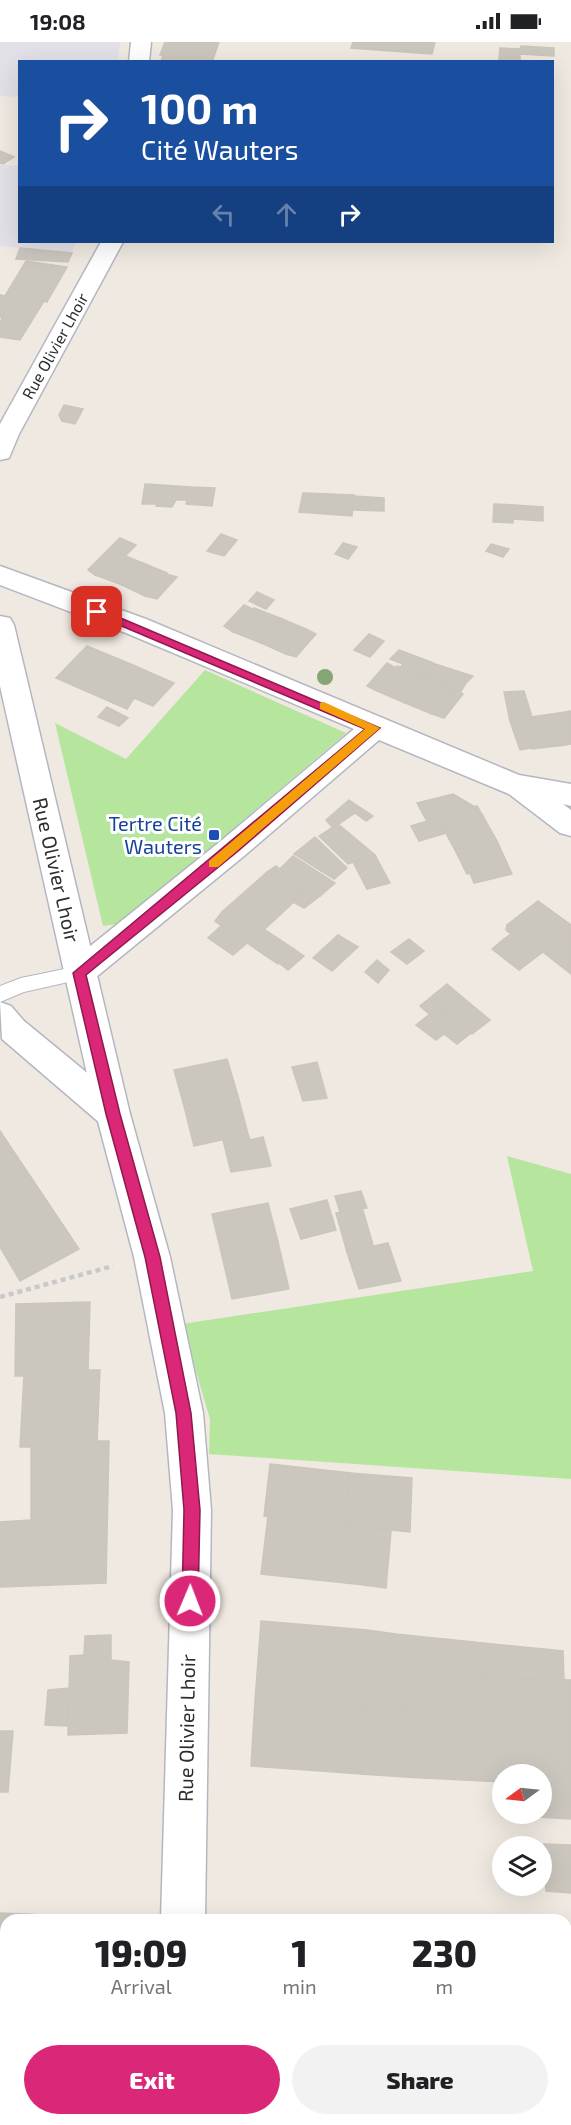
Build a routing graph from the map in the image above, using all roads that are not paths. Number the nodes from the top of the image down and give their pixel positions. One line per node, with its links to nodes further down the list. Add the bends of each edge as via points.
1 (141, 42): 2 (street)
2 (139, 60)
3 (111, 243): 4 (street, Rue Olivier Lhoir)
4 (2, 440)
5 (0, 575): 7 (street, via 136,627)
6 (0, 625): 11 (street, Rue Olivier Lhoir)
7 (374, 728): 8 (street); 11 (street)
8 (514, 784): 9 (street); 10 (street)
9 (571, 795)
10 (571, 825)
11 (80, 973): 12 (lane, via 21,985); 14 (street, Rue Olivier Lhoir)
12 (0, 994)
13 (0, 1015): 14 (street)
14 (113, 1114): 15 (street, Rue Olivier Lhoir, via 152,1257 183,1413 191,1499)
15 (183, 1914)

